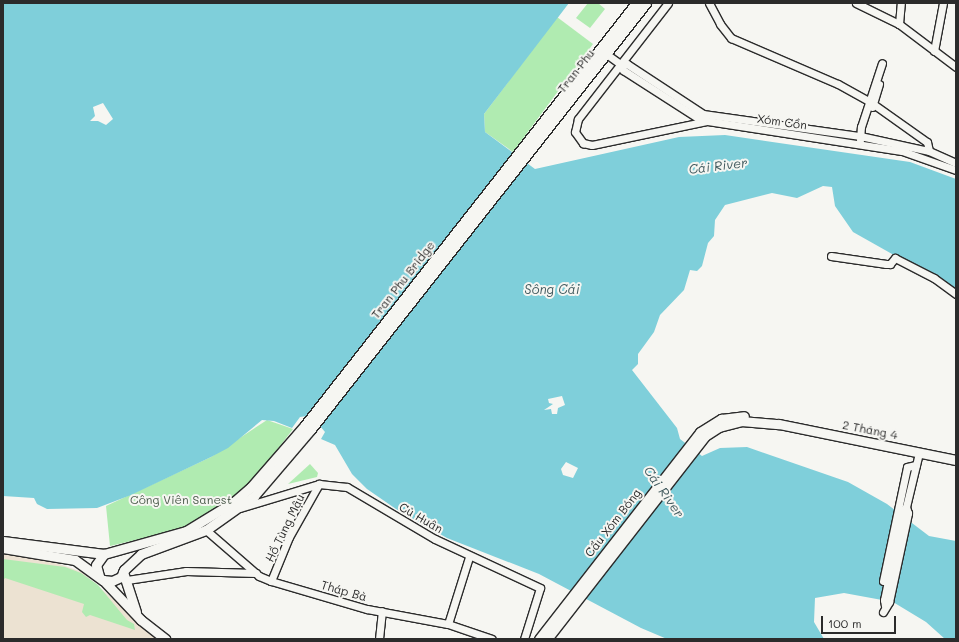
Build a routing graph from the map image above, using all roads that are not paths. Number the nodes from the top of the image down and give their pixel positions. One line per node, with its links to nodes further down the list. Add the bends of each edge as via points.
1 (636, 3): 9 (main road, Tran Phu)
2 (646, 3): 9 (main road, Tran Phu)
3 (668, 3): 11 (street)
4 (709, 3): 14 (street, via 731,38 838,84)
5 (856, 3): 8 (street)
6 (901, 3): 8 (street)
7 (943, 3): 10 (street)
8 (899, 24): 10 (street)
9 (602, 50): 11 (street, Xóm Cồn); 18 (main road, Tran Phu)
10 (934, 51): 13 (street)
11 (620, 64): 15 (street, Xóm Cồn, via 623,70 680,108); 15 (street, via 576,122 575,132 583,143 592,145)
12 (884, 64): 14 (street)
13 (956, 67)
14 (871, 102): 16 (street); 17 (street, via 926,142)
15 (708, 119): 16 (street, Xóm Cồn)
16 (860, 140): 17 (street, Xóm Cồn); 20 (street, Xóm Cồn, via 917,154)
17 (928, 151): 19 (street, Xóm Cồn)
18 (523, 152): 24 (main road, Tran Phu Bridge)
19 (956, 163)
20 (956, 170)
21 (831, 256): 22 (street, via 886,264 890,264 895,258 928,275)
22 (956, 294)
23 (741, 418): 25 (main road, 2 Tháng 4); 46 (main road, Cầu Xóm Bóng, via 719,426 705,436)
24 (308, 427): 29 (main road); 34 (main road, via 235,501 194,527)
25 (919, 453): 26 (main road, 2 Tháng 4); 27 (street)
26 (956, 460)
27 (916, 465): 27 (street, via 907,467 880,597 883,612 908,513 906,507)
28 (319, 484): 30 (street, Cù Huân); 38 (street, Cù Huân, via 347,487); 42 (street, Hồ Tùng Mậu, via 289,537)
29 (257, 493): 30 (street, via 257,499); 31 (main road)
30 (264, 500): 31 (street, Cù Huân)
31 (238, 508): 32 (main road)
32 (206, 530): 39 (street, Tháp Bà); 40 (main road, via 145,553)
33 (3, 541): 35 (main road)
34 (151, 542): 35 (main road, via 108,549); 37 (main road)
35 (39, 546): 37 (main road)
36 (3, 548): 41 (main road, via 75,560)
37 (107, 554): 40 (main road, via 121,558); 41 (main road, via 96,565)
38 (469, 557): 45 (street); 50 (street, Cù Huân, via 540,588)
39 (256, 573): 40 (street, via 186,571); 42 (street, Tháp Bà)
40 (125, 574): 41 (main road, via 112,581); 44 (main road, via 134,606)
41 (101, 578): 44 (main road)
42 (271, 581): 43 (street, Tháp Bà)
43 (382, 611): 45 (street, Tháp Bà); 48 (street)
44 (141, 620): 47 (main road)
45 (448, 624): 49 (street, Tháp Bà)
46 (549, 633): 51 (main road)
47 (165, 639)
48 (379, 639)
49 (492, 639)
50 (524, 639)
51 (539, 639)

